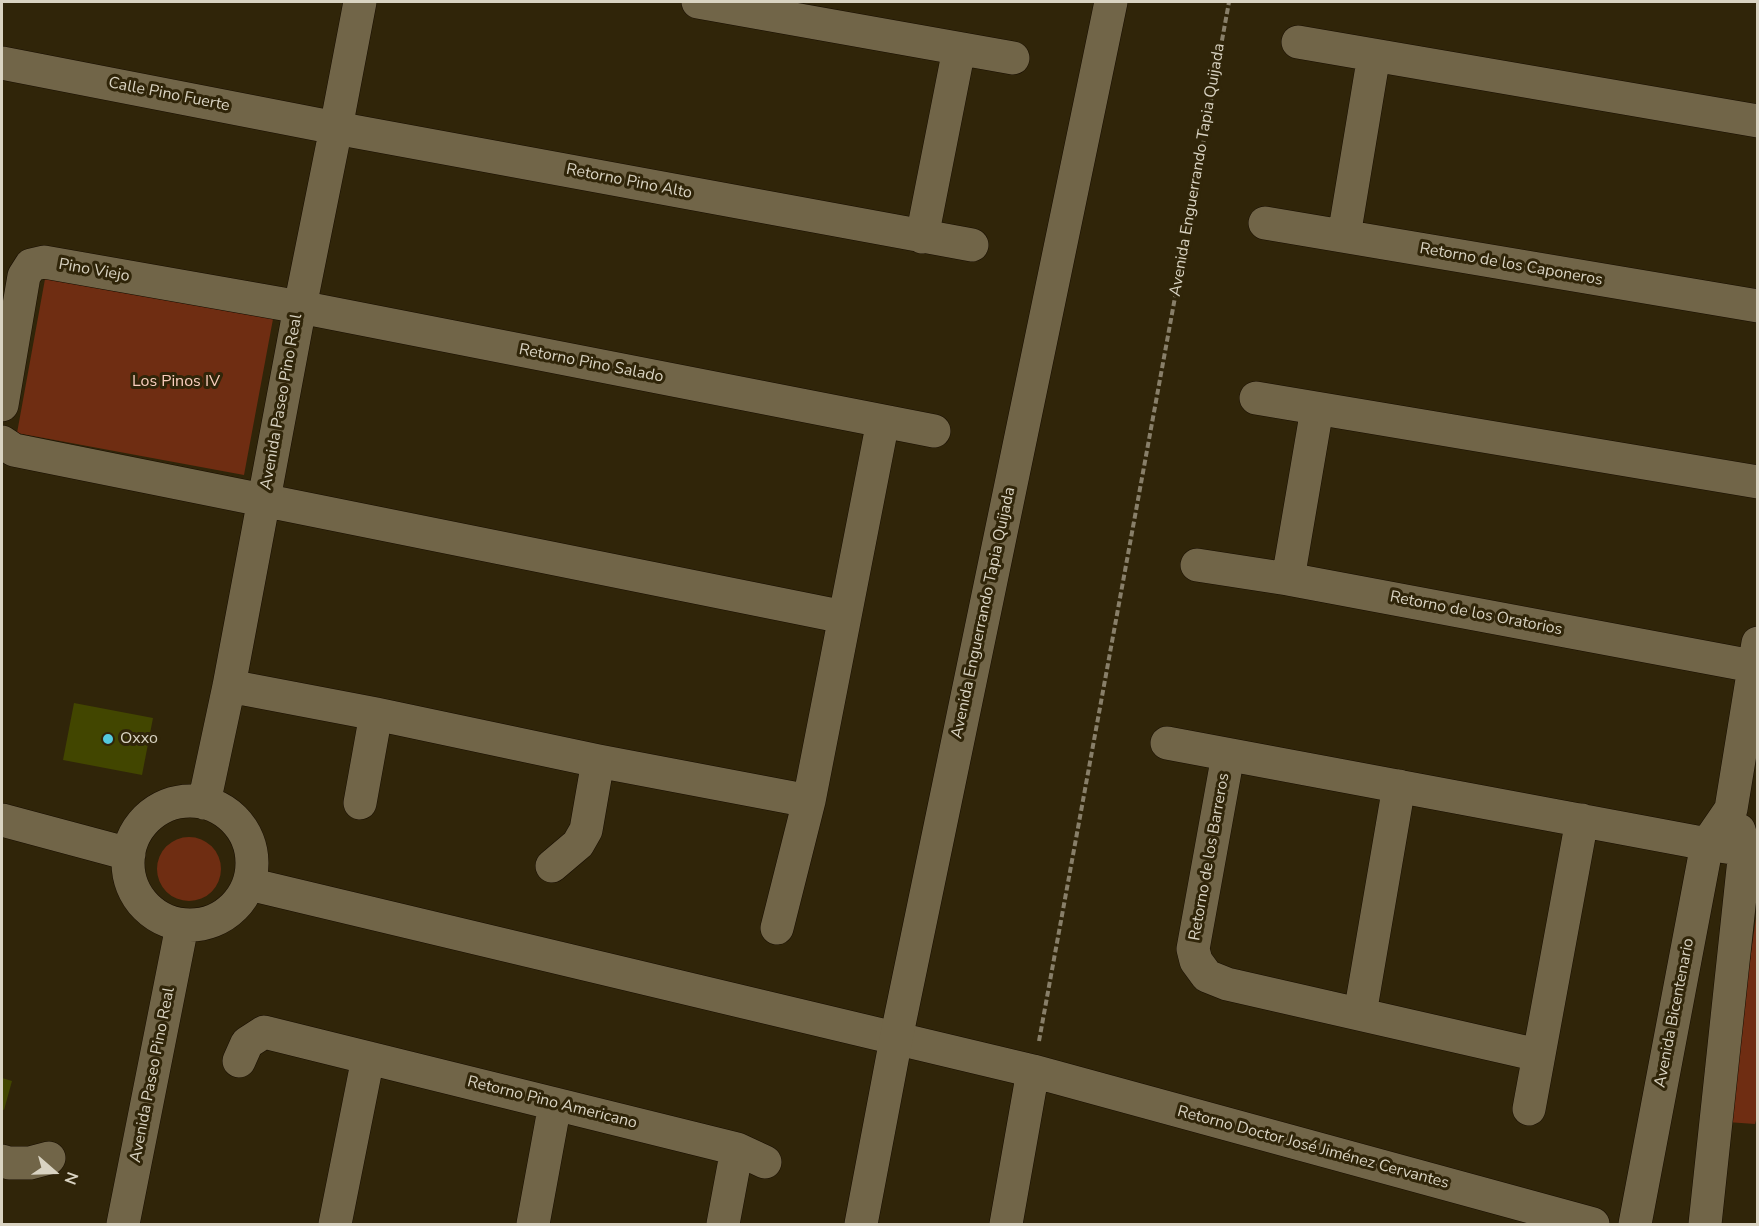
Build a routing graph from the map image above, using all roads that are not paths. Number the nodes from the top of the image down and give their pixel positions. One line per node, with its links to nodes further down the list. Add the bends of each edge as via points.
1 (360, 2): 10 (street, Avenida Paseo Pino Real)
2 (698, 2): 5 (street)
3 (1111, 2): 49 (street, Avenida Enguerrando Tapia Quijada)
4 (1298, 42): 6 (street)
5 (959, 49): 7 (street); 13 (street)
6 (1374, 55): 9 (street); 12 (street)
7 (1013, 58)
8 (2, 63): 10 (street, Calle Pino Fuerte)
9 (1758, 121)
10 (336, 128): 13 (street, Retorno Pino Alto); 16 (street, Avenida Paseo Pino Real)
11 (1265, 223): 12 (street, Retorno de los Caponeros)
12 (1344, 236): 15 (street, Retorno de los Caponeros)
13 (922, 237): 14 (street, Retorno Pino Alto)
14 (972, 245)
15 (1758, 306)
16 (300, 307): 18 (street, Pino Viejo, via 44,262 31,265 24,276); 20 (street, Retorno Pino Salado); 24 (street, Avenida Paseo Pino Real)
17 (1256, 398): 19 (street)
18 (2, 405)
19 (1317, 409): 23 (street); 26 (street)
20 (883, 421): 21 (street, Retorno Pino Salado); 27 (street)
21 (934, 431)
22 (2, 442): 24 (street, via 14,450)
23 (1758, 482)
24 (265, 500): 27 (street); 29 (street, Avenida Paseo Pino Real)
25 (1197, 565): 26 (street, Retorno de los Oratorios)
26 (1288, 579): 28 (street, Retorno de los Oratorios)
27 (844, 617): 35 (street)
28 (1756, 659): 38 (street, Avenida Bicentenario)
29 (229, 686): 30 (street); 36 (street, Avenida Paseo Pino Real)
30 (376, 714): 33 (street); 37 (street)
31 (1167, 743): 32 (street, Retorno de los Barreros)
32 (1228, 755): 34 (street, Retorno de los Barreros); 48 (street, Retorno de los Barreros, via 1193,949 1196,961 1207,976 1227,984)
33 (598, 761): 35 (street); 44 (street, via 586,830 578,844)
34 (1399, 786): 40 (street, Retorno de los Barreros); 48 (street)
35 (809, 801): 47 (street)
36 (204, 802): 43 (street, via 171,804 155,812 142,823); 45 (street, via 224,810 249,843)
37 (360, 803)
38 (1731, 809): 41 (street, Avenida Bicentenario); 42 (street, Avenida Bicentenario)
39 (2, 820): 43 (street)
40 (1582, 820): 41 (street, Retorno de los Barreros); 50 (street)
41 (1707, 844): 42 (street, Retorno de los Barreros); 65 (street, Avenida Bicentenario)
42 (1751, 851): 66 (street, Avenida Bicentenario)
43 (129, 854): 46 (street, via 128,874 135,893 163,920)
44 (552, 866)
45 (249, 884): 46 (street, via 239,902 223,916 203,924); 49 (street, Retorno Doctor José Jiménez Cervantes)
46 (182, 926): 58 (street, Avenida Paseo Pino Real)
47 (777, 928)
48 (1360, 1014): 50 (street, Retorno de los Barreros)
49 (896, 1039): 53 (street, Retorno Doctor José Jiménez Cervantes); 62 (street, Avenida Enguerrando Tapia Quijada)
50 (1538, 1055): 55 (street)
51 (368, 1058): 52 (street, Retorno Pino Americano, via 264,1032 247,1043); 54 (street, Retorno Pino Americano); 59 (street)
52 (239, 1061)
53 (1033, 1071): 63 (street); 64 (street, Retorno Doctor José Jiménez Cervantes)
54 (555, 1104): 60 (street); 61 (street, Retorno Pino Americano, via 751,1155)
55 (1529, 1109)
56 (49, 1158): 57 (street, via 30,1163)
57 (2, 1161)
58 (123, 1224)
59 (335, 1224)
60 (533, 1224)
61 (723, 1224)
62 (861, 1224)
63 (1006, 1224)
64 (1593, 1224)
65 (1635, 1224)
66 (1705, 1224)

